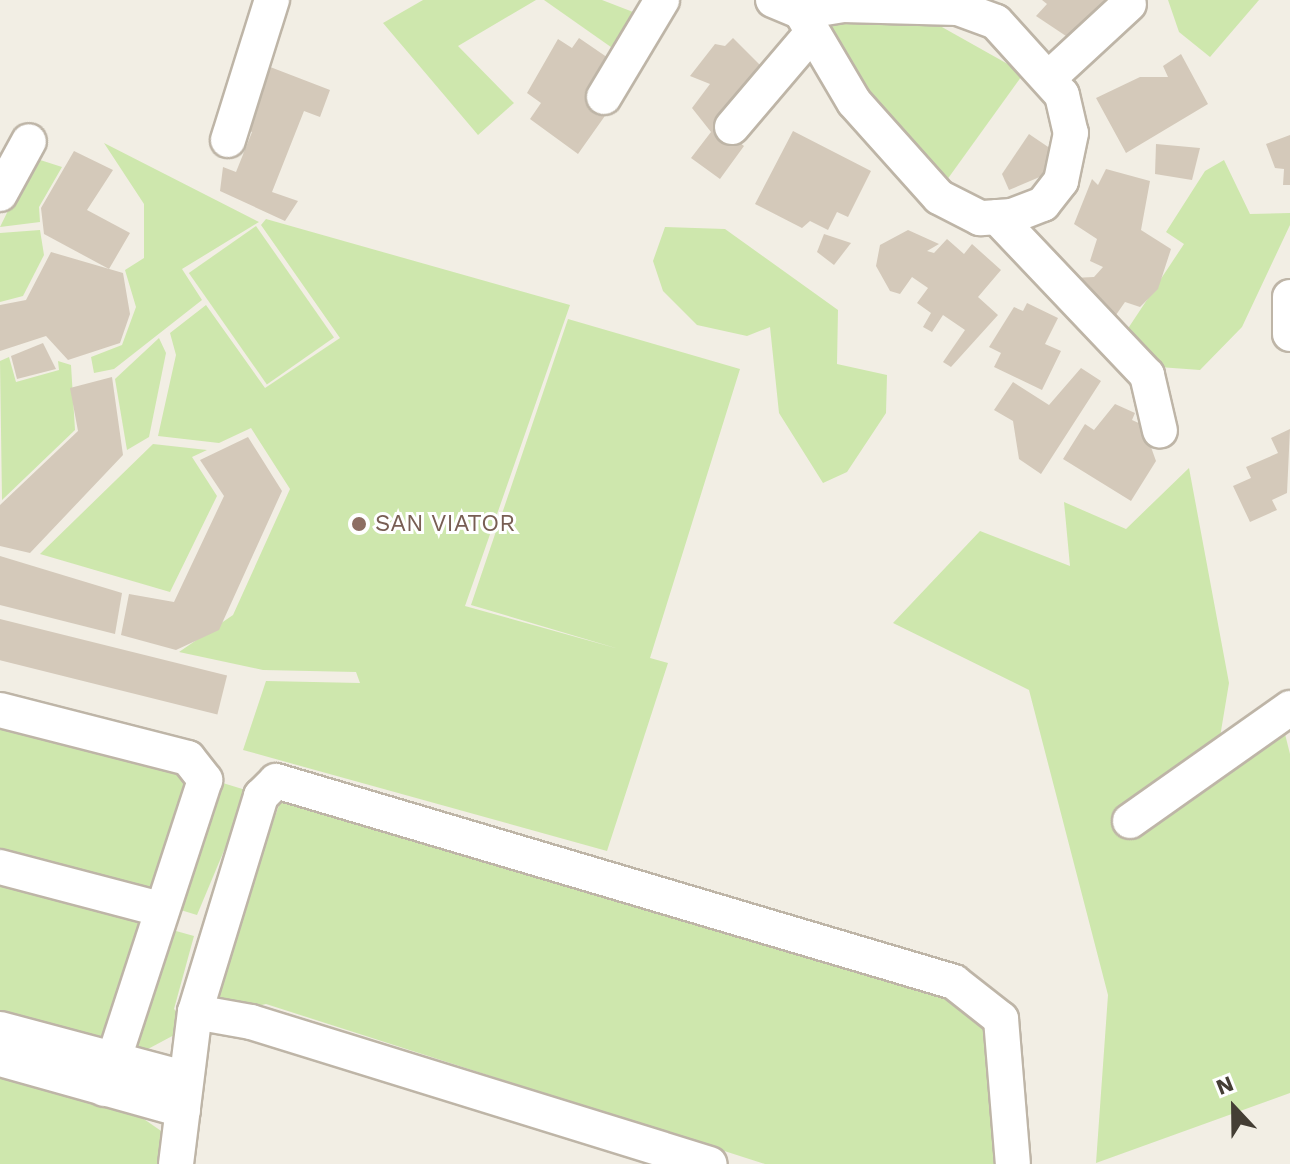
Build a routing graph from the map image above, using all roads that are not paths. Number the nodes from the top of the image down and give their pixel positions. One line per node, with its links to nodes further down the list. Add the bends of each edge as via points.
1 (272, 0): 9 (street)
2 (662, 0): 7 (street)
3 (844, 2): 5 (street); 6 (street, via 958,8 996,22)
4 (1129, 4): 6 (street)
5 (795, 15): 8 (street); 12 (street, via 854,102 939,197 980,218)
6 (1051, 76): 12 (street, via 1071,133 1061,181 1043,204)
7 (604, 97)
8 (732, 127)
9 (228, 140)
10 (29, 141): 11 (street)
11 (0, 194)
12 (997, 217): 15 (street, via 1147,375)
13 (1290, 297): 14 (street)
14 (1290, 334)
15 (1160, 431)
16 (1290, 708): 18 (street)
17 (0, 710): 20 (street, via 188,758 205,780)
18 (1130, 821)
19 (0, 867): 20 (street)
20 (160, 909): 24 (street)
21 (195, 1012): 25 (street); 27 (street, via 251,1022); 28 (street, via 261,796 276,781 954,982 1001,1019)
22 (0, 1029): 24 (street)
23 (0, 1059): 24 (street)
24 (108, 1076): 25 (street)
25 (183, 1094): 26 (street)
26 (176, 1164)
27 (709, 1164)
28 (1013, 1164)

